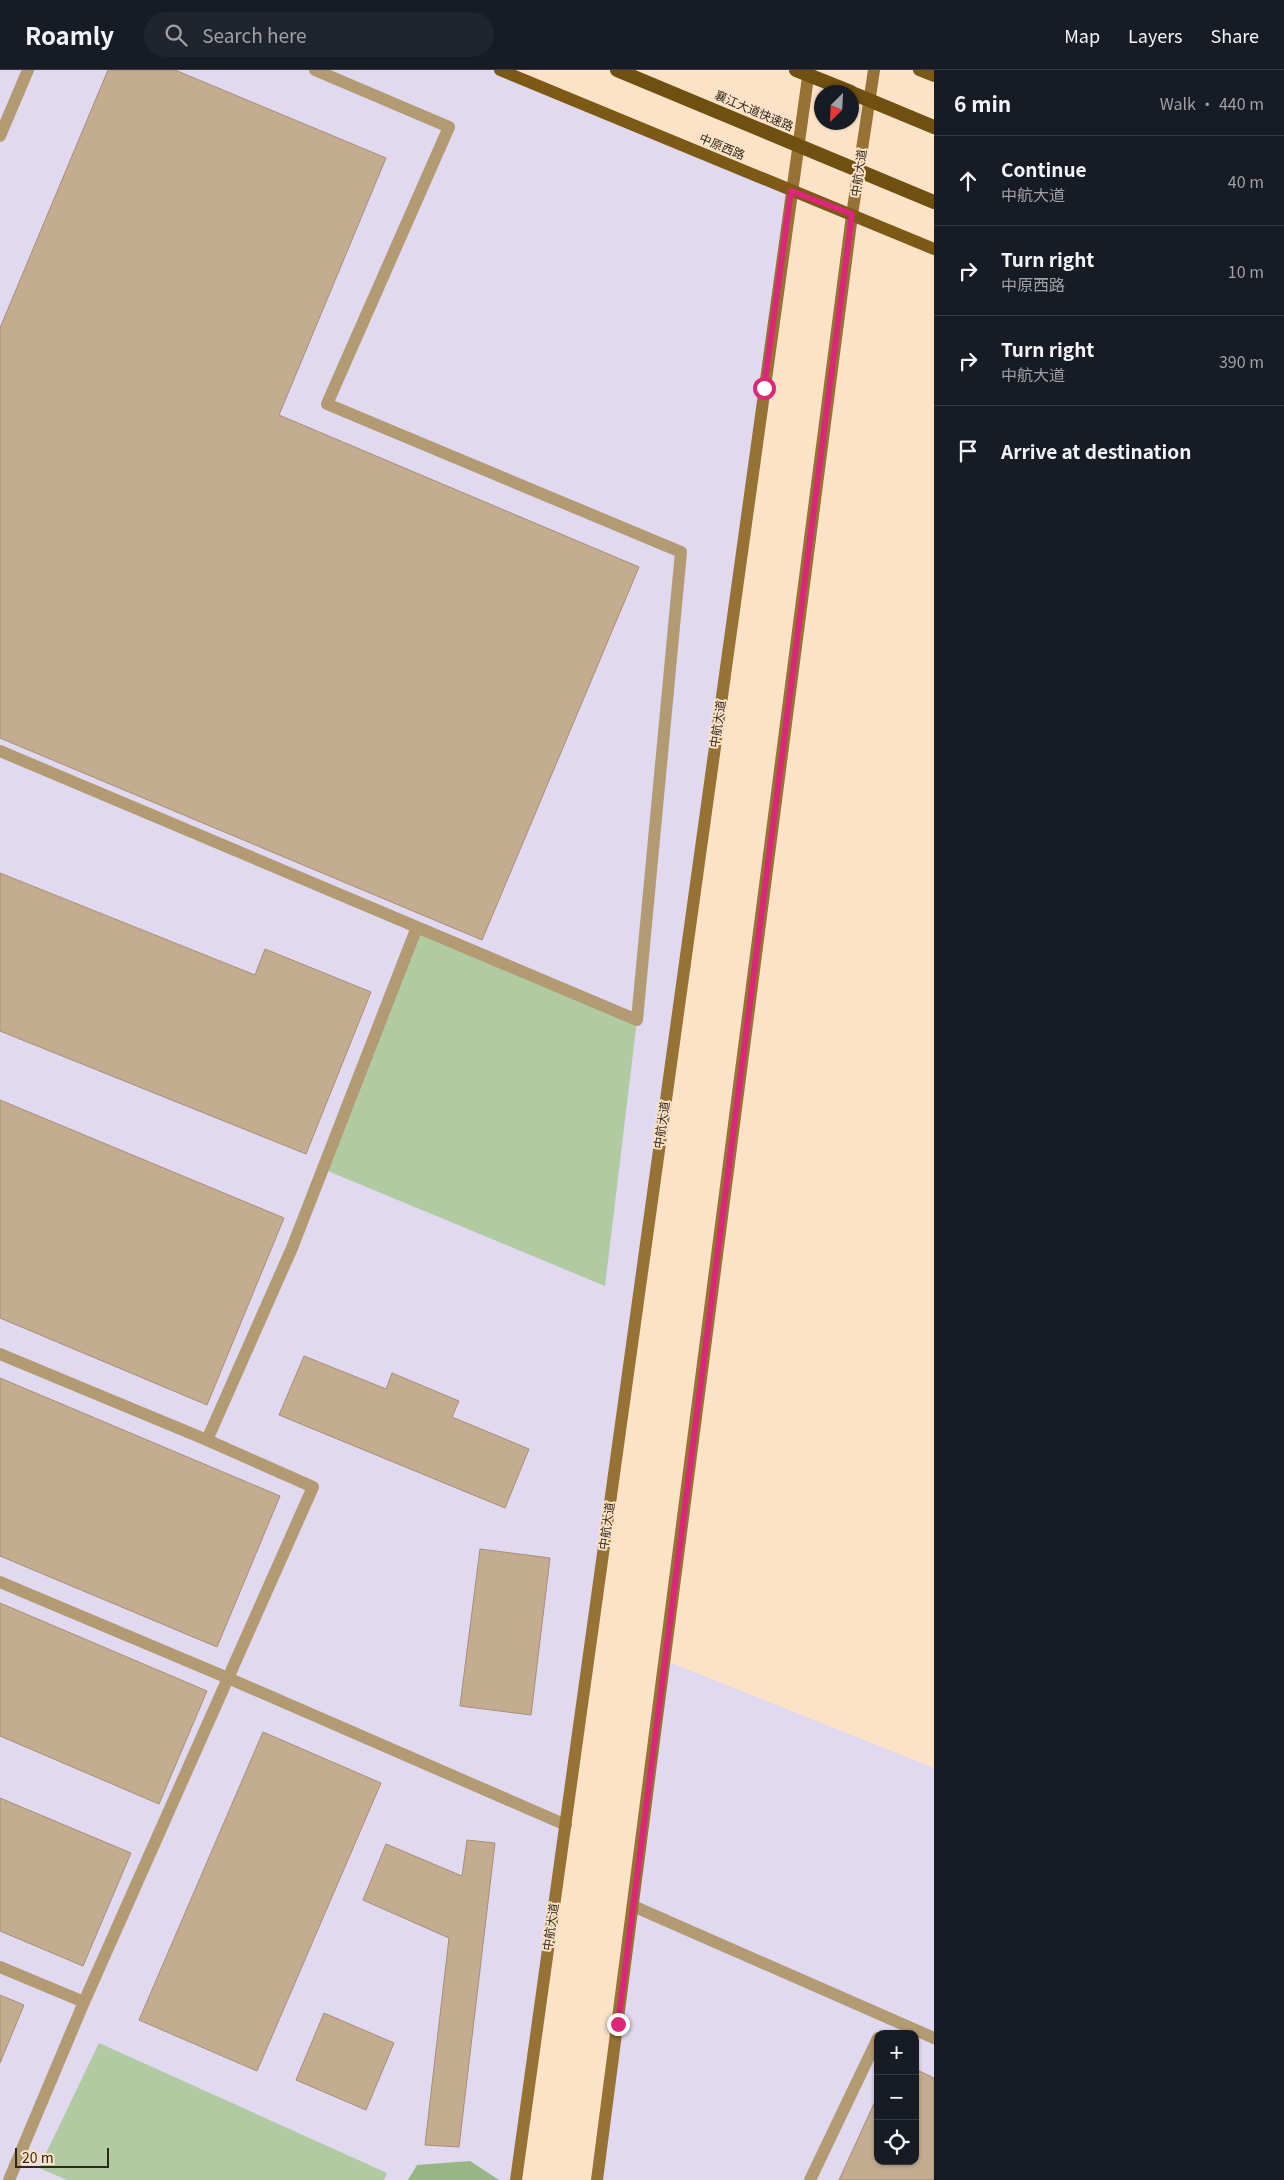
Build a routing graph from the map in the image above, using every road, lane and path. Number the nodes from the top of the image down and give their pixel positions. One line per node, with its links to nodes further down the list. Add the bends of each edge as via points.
1 (28, 70): 13 (lane)
2 (315, 70): 19 (lane, via 449,127 327,404 681,552 638,1020)
3 (500, 70): 14 (main road, 中原西路)
4 (617, 70): 15 (highway, 襄江大道快速路, bridge)
5 (796, 70): 10 (highway, bridge)
6 (809, 70): 14 (main road, 中航大道)
7 (874, 70): 16 (main road, 中航大道)
8 (919, 70): 9 (main road)
9 (934, 76)
10 (832, 85)
11 (859, 96): 12 (highway, bridge)
12 (934, 127)
13 (0, 136)
14 (791, 191): 16 (main road, 中原西路); 24 (main road, 中航大道)
15 (934, 202)
16 (852, 214): 17 (main road, 中原西路); 25 (main road, 中航大道)
17 (934, 249)
18 (0, 752): 19 (lane)
19 (417, 927): 21 (lane, via 292,1248)
20 (0, 1354): 21 (lane)
21 (207, 1440): 23 (lane, via 313,1487)
22 (0, 1582): 23 (lane)
23 (228, 1678): 24 (lane); 27 (lane)
24 (566, 1825): 33 (main road, 中航大道)
25 (633, 1906): 28 (lane); 34 (main road, 中航大道)
26 (0, 1967): 27 (lane)
27 (84, 2002): 32 (lane)
28 (888, 2018): 29 (lane); 30 (lane)
29 (882, 2030)
30 (934, 2038)
31 (874, 2046): 35 (lane)
32 (9, 2180)
33 (516, 2180)
34 (597, 2180)
35 (810, 2180)

